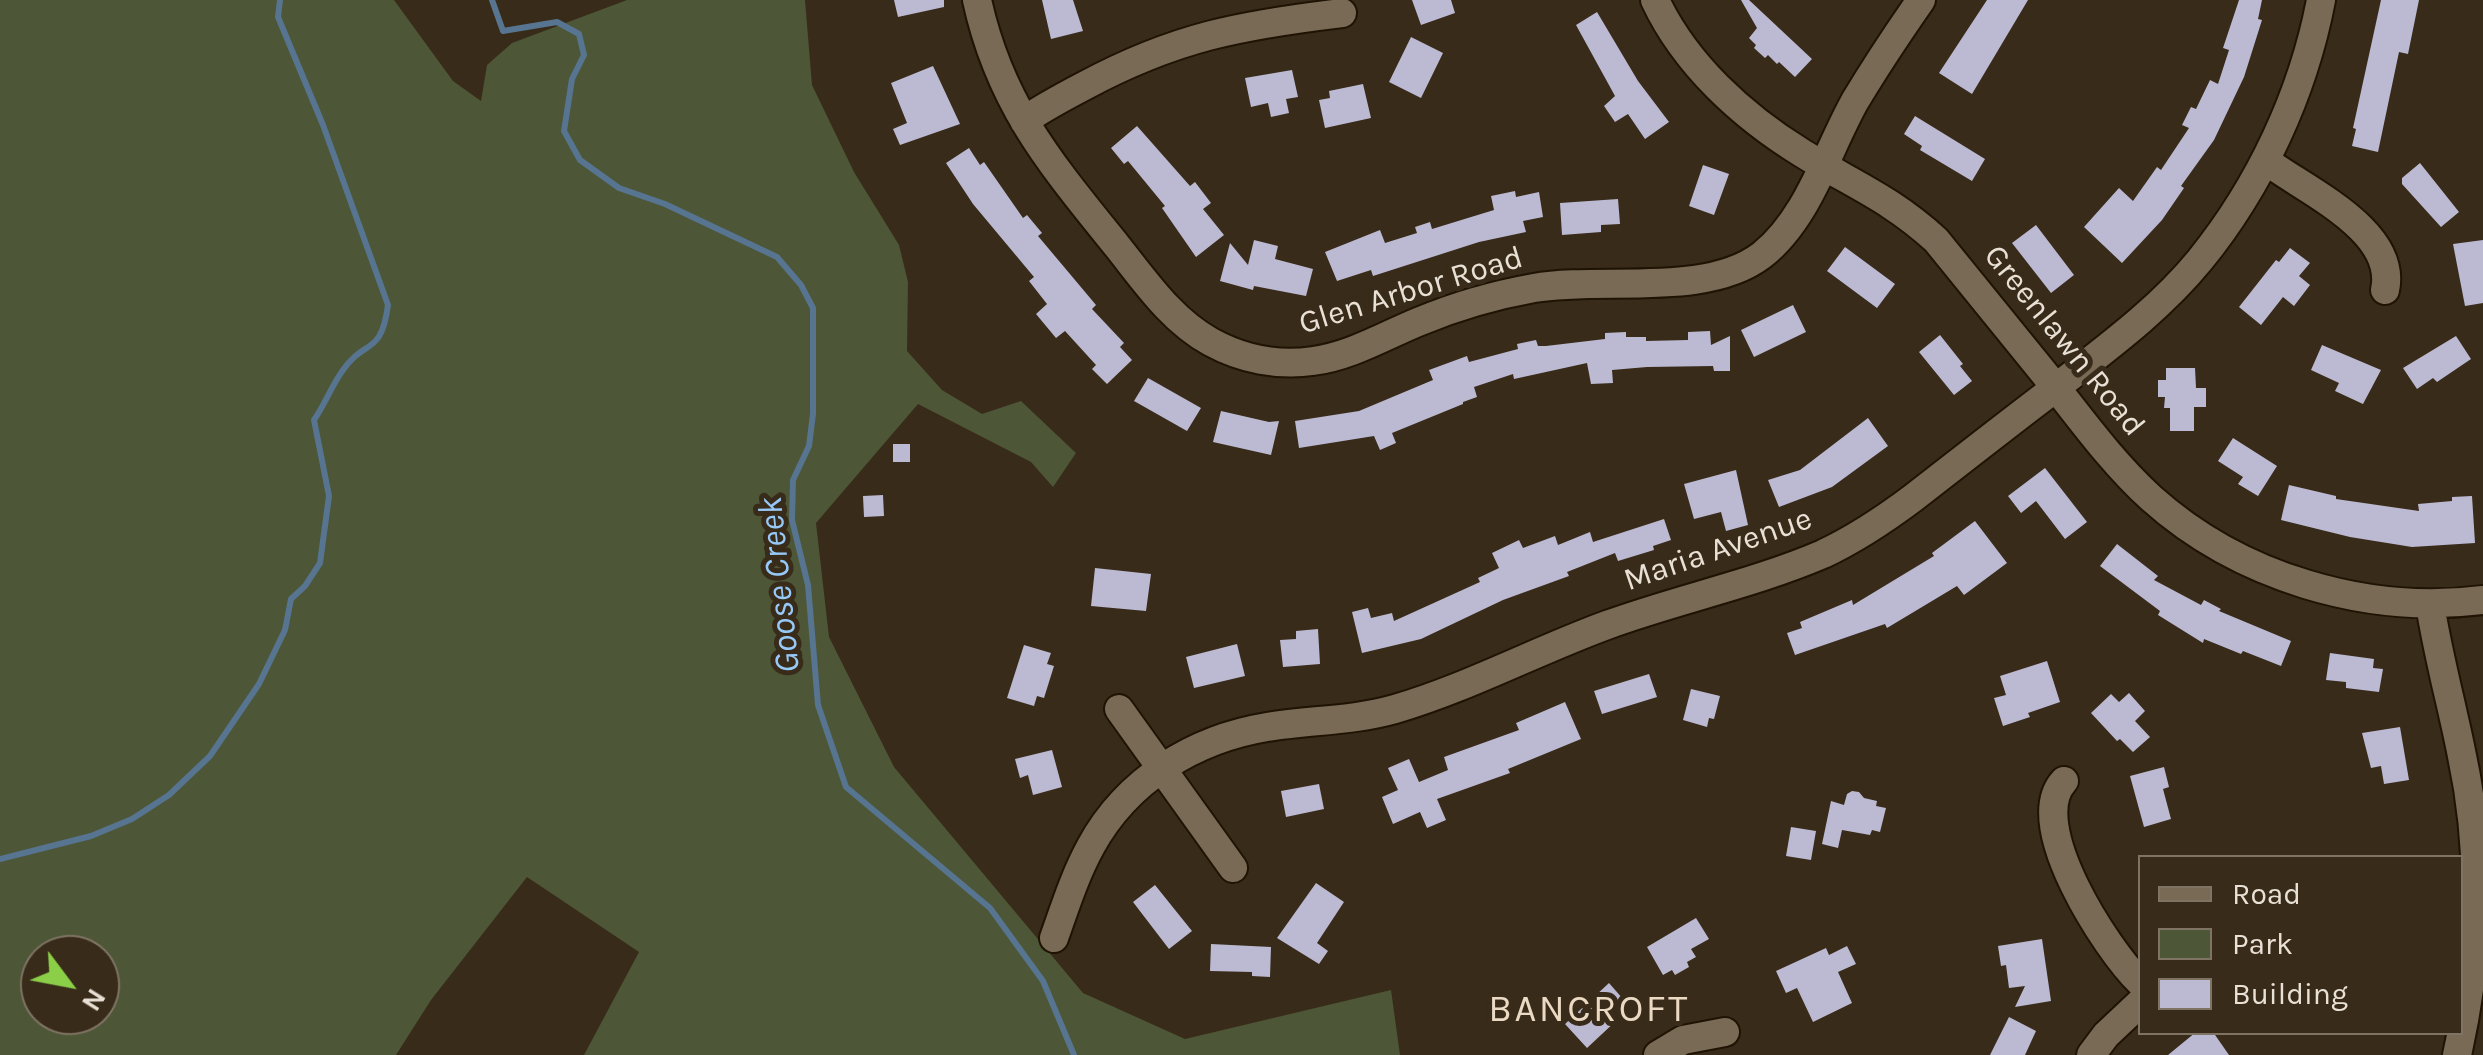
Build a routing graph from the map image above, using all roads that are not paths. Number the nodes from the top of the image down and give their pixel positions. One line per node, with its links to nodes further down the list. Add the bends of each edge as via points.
1 (976, 0): 6 (street, Glen Arbor Road, via 999,75)
2 (1655, 0): 8 (street, Greenlawn Road, via 1722,91 1769,132)
3 (1921, 0): 8 (street, Glen Arbor Road)
4 (2321, 0): 7 (street, Maria Avenue, via 2297,91)
5 (1342, 14): 6 (street, via 1176,43 1124,64)
6 (1024, 122): 8 (street, Glen Arbor Road, via 1040,151 1178,319 1227,350 1280,363 1342,356 1469,304 1538,288 1718,277 1777,241)
7 (2264, 160): 9 (street, via 2371,240 2388,275); 10 (street, Maria Avenue, via 2198,262 2156,306)
8 (1822, 164): 10 (street, Greenlawn Road, via 1906,212 1936,240)
9 (2385, 290)
10 (2055, 388): 12 (street, Greenlawn Road, via 2150,497 2229,552 2338,593); 14 (street, Maria Avenue, via 1881,521 1826,552 1549,646 1428,698 1372,714 1230,734)
11 (2483, 600): 12 (street, Greenlawn Road)
12 (2430, 604): 16 (street)
13 (1119, 709): 14 (street)
14 (1162, 769): 17 (street); 18 (street, Maria Avenue, via 1137,788 1093,843)
15 (2064, 781): 20 (street, via 2054,806 2060,852 2094,922)
16 (2475, 783): 19 (street)
17 (1233, 868)
18 (1054, 938)
19 (2467, 950): 22 (street)
20 (2138, 980)
21 (2138, 1005): 25 (street)
22 (2463, 1030)
23 (1725, 1032): 24 (street, via 1683,1040)
24 (1658, 1055)
25 (2091, 1055)

